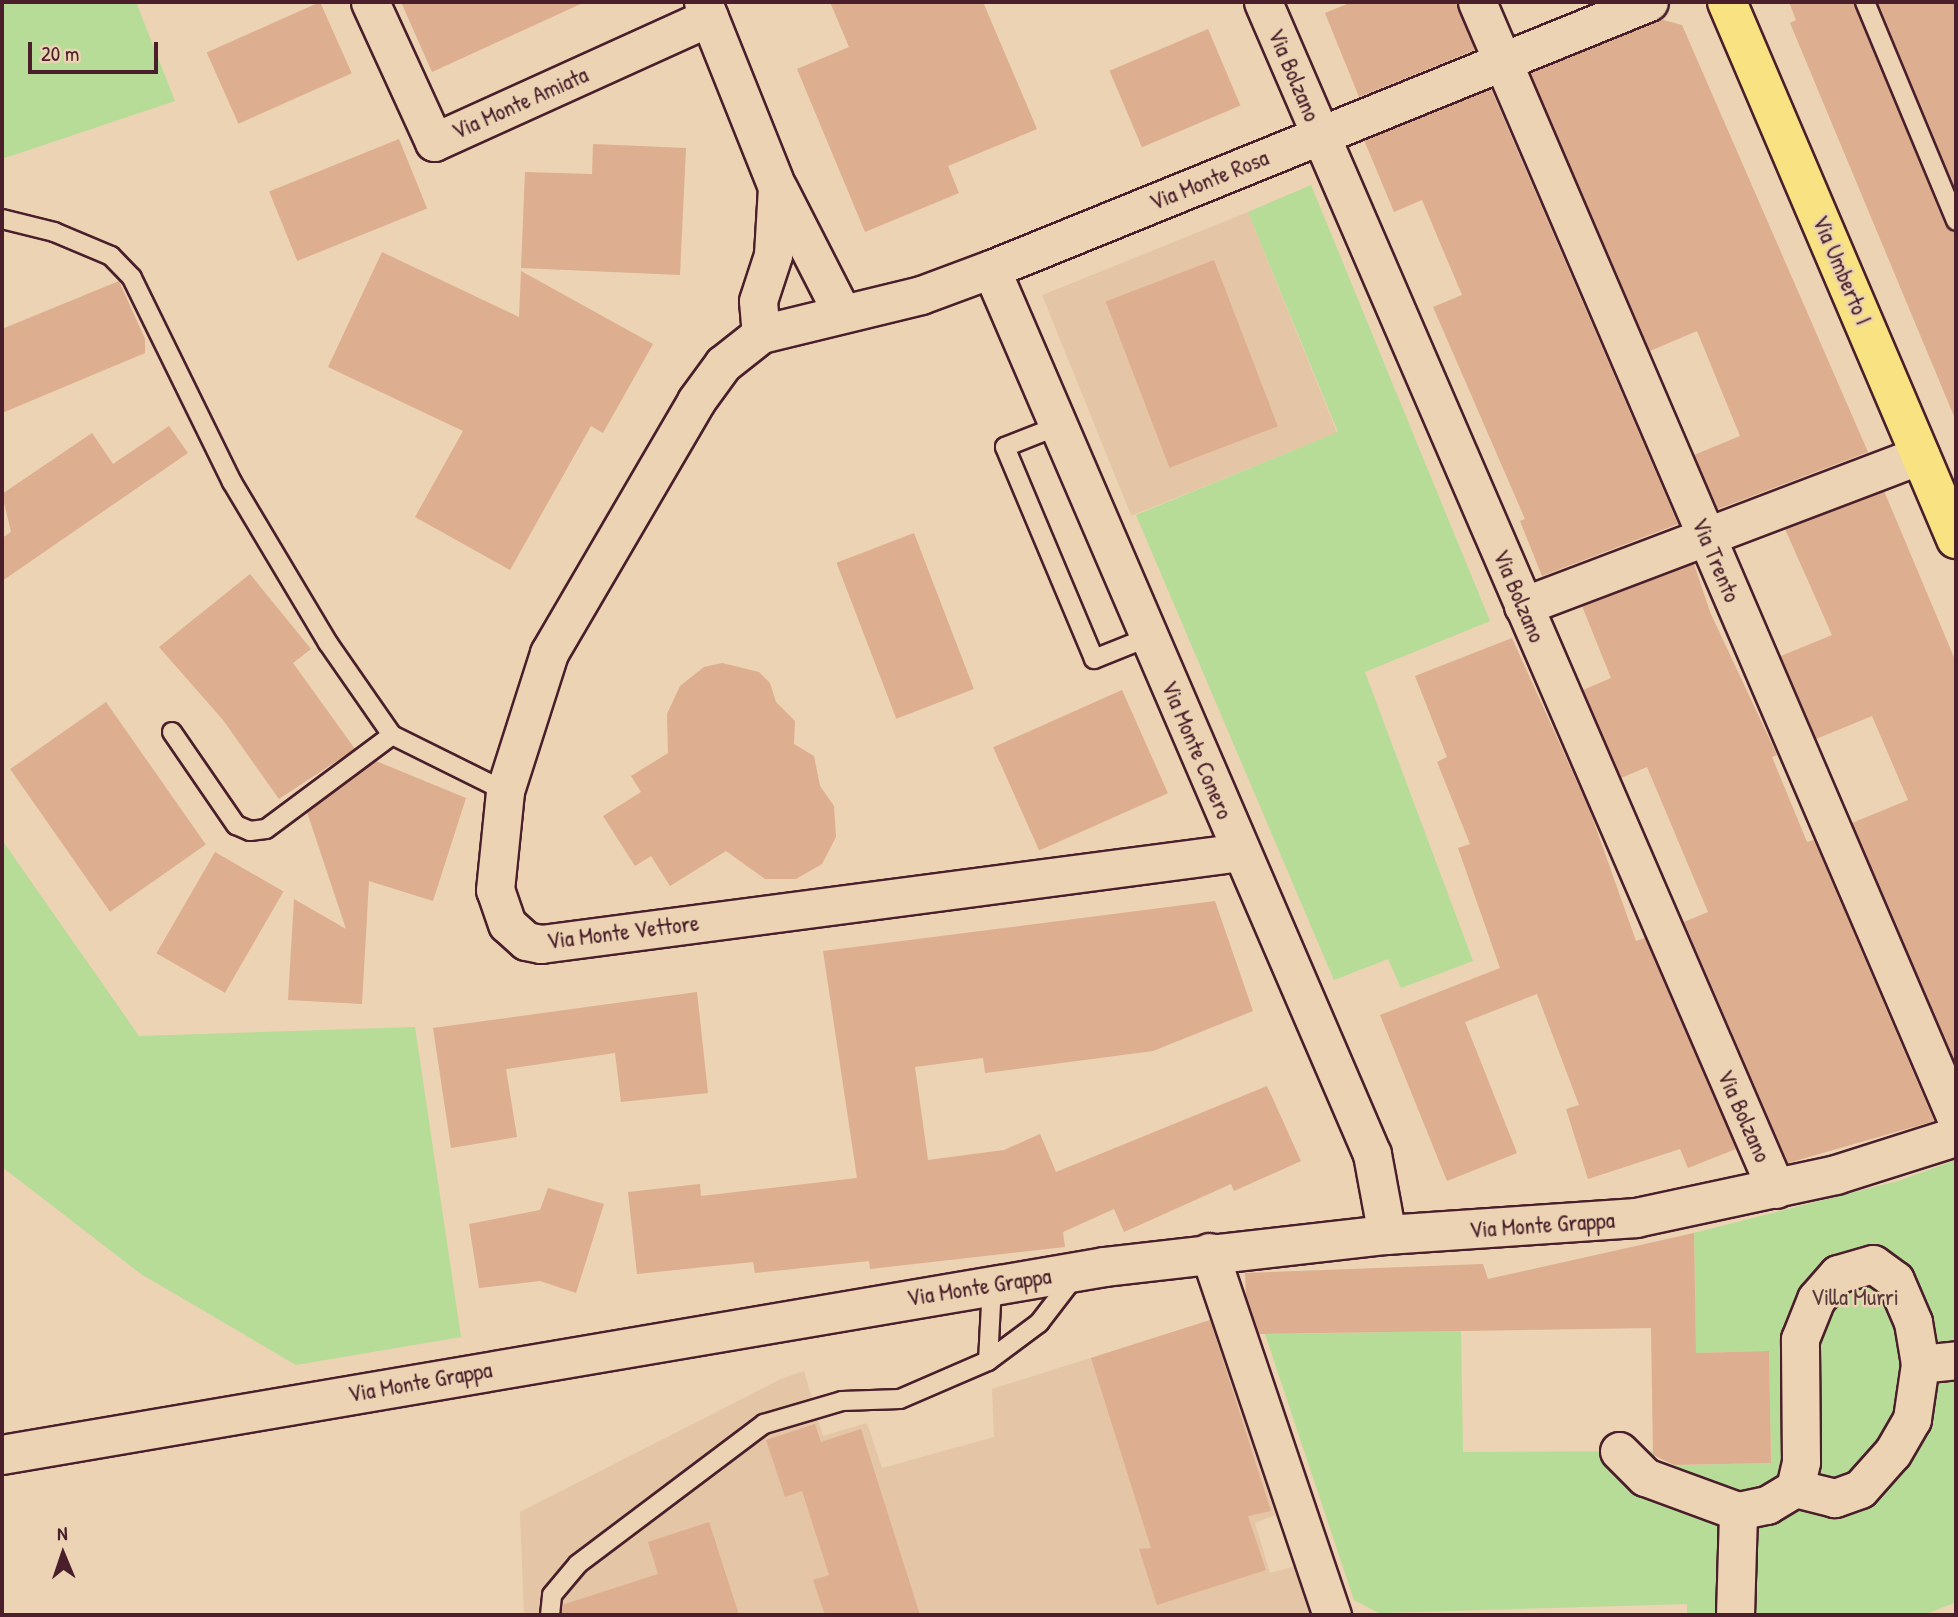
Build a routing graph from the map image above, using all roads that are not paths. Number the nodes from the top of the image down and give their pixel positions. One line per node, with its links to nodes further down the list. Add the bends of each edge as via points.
1 (370, 2): 7 (street, Via Monte Amiata, via 433,142)
2 (1263, 2): 9 (street, Via Bolzano)
3 (1477, 2): 8 (street, Via Trento)
4 (1649, 2): 8 (street, Via Monte Rosa)
5 (1727, 2): 17 (main road, Via Umberto I)
6 (1865, 2): 12 (lane)
7 (706, 10): 10 (street)
8 (1503, 62): 9 (street, Via Monte Rosa); 19 (street, Via Trento)
9 (1320, 135): 13 (street, Via Monte Rosa); 20 (street, Via Bolzano)
10 (778, 187): 14 (street); 15 (street, via 776,236 758,301)
11 (2, 219): 23 (lane, via 54,232 111,256 132,278 232,482 328,643)
12 (1956, 221)
13 (990, 269): 14 (street, Via Monte Rosa, via 921,295); 16 (street, Via Monte Conero)
14 (842, 313): 15 (street, Via Monte Rosa)
15 (761, 334): 24 (street, Via Monte Vettore, via 723,364 696,401 549,653)
16 (1058, 426): 21 (street, Via Monte Conero); 21 (lane, via 1005,447 1094,659)
17 (1920, 455): 18 (main road, Via Umberto I); 19 (street)
18 (1954, 527)
19 (1706, 536): 20 (street); 26 (street, Via Trento)
20 (1523, 606): 28 (street, Via Bolzano)
21 (1149, 637): 25 (street, Via Monte Conero)
22 (172, 732): 23 (lane, via 236,825 250,831 266,829)
23 (392, 735): 24 (lane)
24 (505, 791): 25 (street, Via Monte Vettore, via 495,890 507,924 526,940 541,944)
25 (1241, 852): 29 (street, Via Monte Conero, via 1372,1154)
26 (1956, 1118)
27 (1956, 1137): 28 (street, Via Monte Grappa)
28 (1776, 1189): 29 (street, Via Monte Grappa, via 1636,1218)
29 (1387, 1235): 30 (street, Via Monte Grappa)
30 (1209, 1252): 31 (street, Via Monte Grappa); 41 (street)
31 (1077, 1272): 32 (street, Via Monte Grappa); 34 (lane, via 1053,1309)
32 (992, 1285): 34 (lane); 37 (street, Via Monte Grappa)
33 (1956, 1360): 35 (street)
34 (988, 1361): 40 (lane, via 900,1399 842,1401 764,1424 578,1563 552,1595)
35 (1920, 1364): 38 (street, via 1912,1419 1892,1453 1860,1489 1835,1498); 38 (street, via 1913,1322 1895,1280 1873,1264 1838,1274 1816,1299 1800,1339 1801,1462)
36 (1619, 1451): 39 (street, via 1645,1478)
37 (2, 1455)
38 (1795, 1488): 39 (street, via 1767,1506)
39 (1738, 1511): 42 (street)
40 (550, 1615)
41 (1332, 1615)
42 (1735, 1615)

